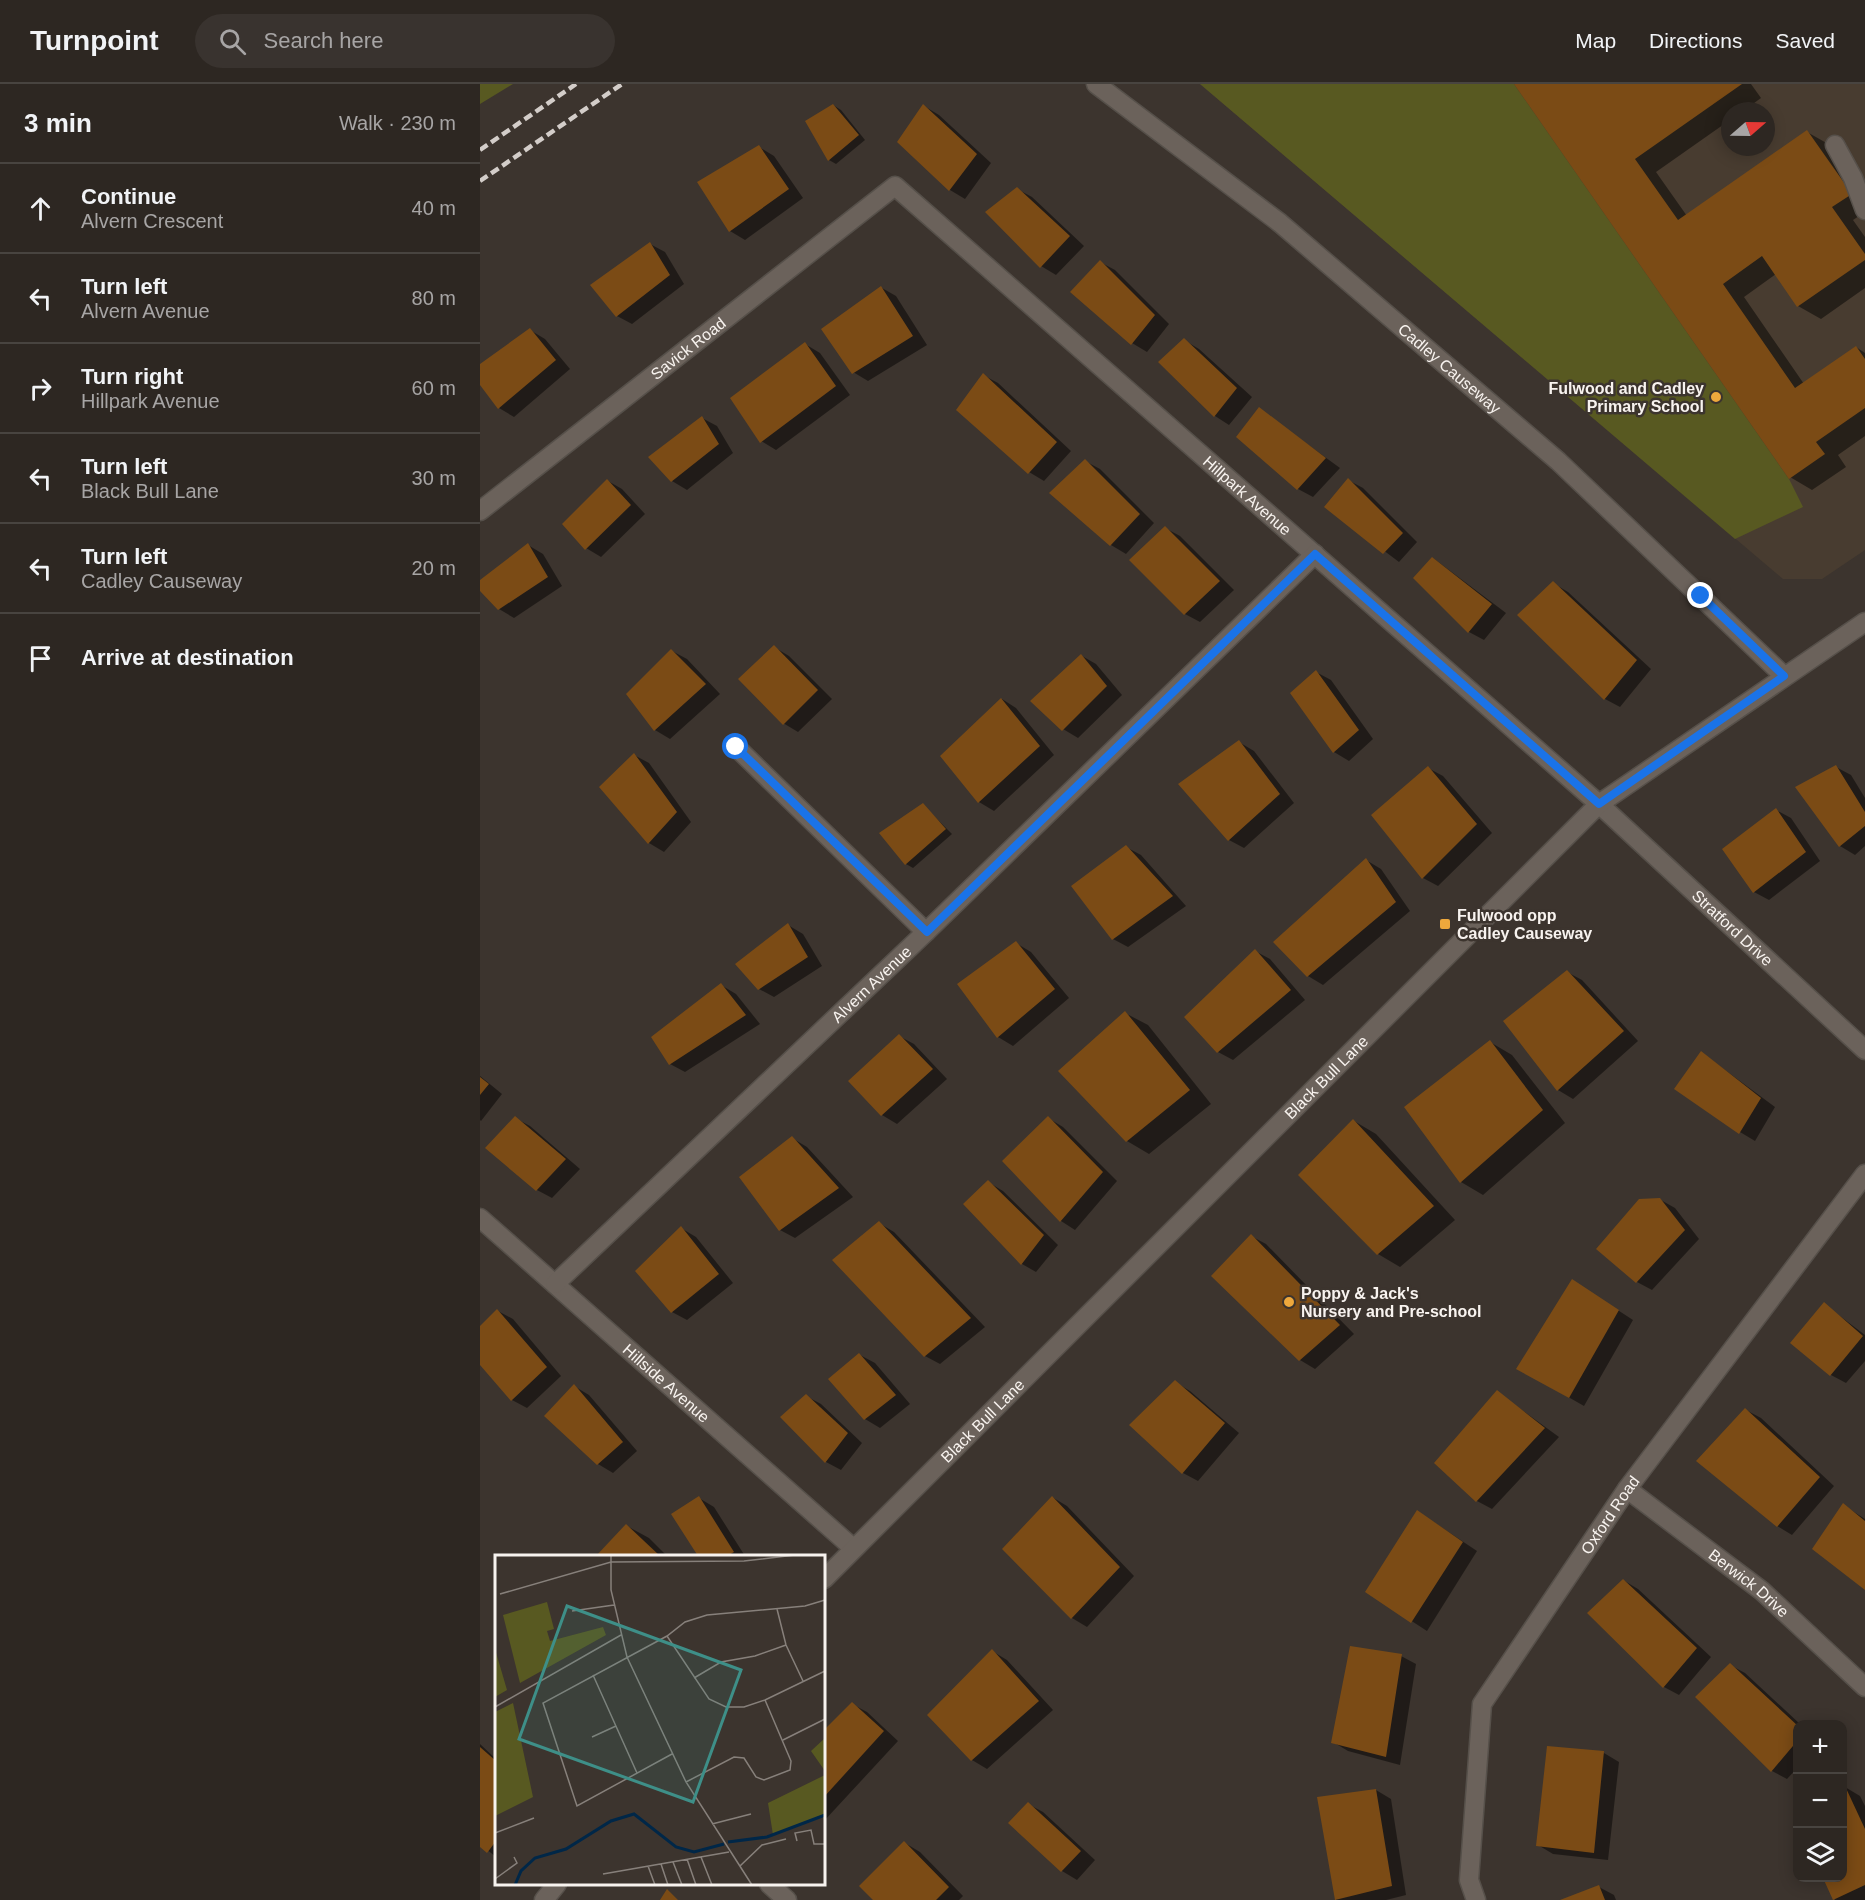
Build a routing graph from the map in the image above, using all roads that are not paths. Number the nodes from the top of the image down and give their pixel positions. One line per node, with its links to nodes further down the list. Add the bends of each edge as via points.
1 (1096, 84): 8 (street, Cadley Causeway, via 1280,223 1540,446)
2 (1835, 145): 4 (street)
3 (895, 186): 5 (street, Savick Road); 6 (street, Hillpark Avenue)
4 (1865, 210)
5 (480, 512)
6 (1315, 554): 10 (street, Hillpark Avenue); 11 (street, Alvern Avenue)
7 (1865, 622): 8 (street, Black Bull Lane)
8 (1784, 676): 10 (street, Black Bull Lane)
9 (736, 747): 11 (street)
10 (1599, 804): 12 (street, Stratford Drive); 17 (street, Black Bull Lane)
11 (927, 932): 15 (street, Alvern Avenue)
12 (1865, 1050)
13 (1865, 1174): 16 (street, Oxford Road)
14 (480, 1218): 15 (street, Hillside Avenue)
15 (555, 1284): 17 (street, Hillside Avenue)
16 (1627, 1489): 19 (street, Berwick Drive, via 1762,1591); 24 (street, Oxford Road, via 1482,1704 1469,1880)
17 (853, 1548): 18 (street, Black Bull Lane)
18 (825, 1578)
19 (1865, 1687)
20 (556, 1885): 22 (street)
21 (770, 1885): 23 (street)
22 (544, 1900)
23 (787, 1900)
24 (1476, 1900)

